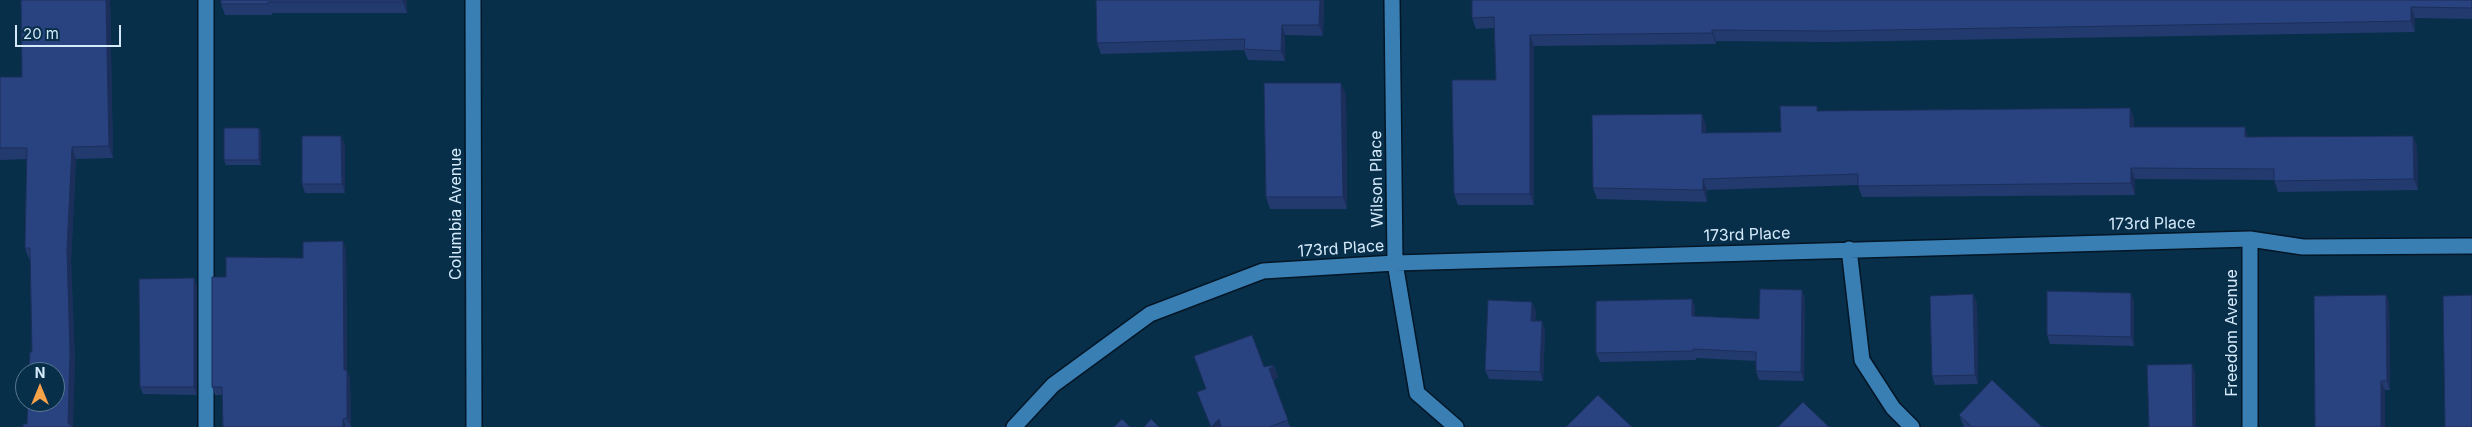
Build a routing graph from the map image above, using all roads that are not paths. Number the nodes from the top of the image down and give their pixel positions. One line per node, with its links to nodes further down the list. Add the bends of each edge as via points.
1 (206, 0): 8 (street)
2 (473, 0): 9 (street, Columbia Avenue)
3 (1392, 0): 7 (street, Wilson Place)
4 (2250, 239): 5 (street, 173rd Place, via 2303,247); 6 (street, 173rd Place); 13 (street, Freedom Avenue)
5 (2472, 246)
6 (1849, 249): 7 (street, 173rd Place); 12 (street, via 1862,360 1893,408)
7 (1395, 263): 10 (street, 173rd Place, via 1263,271 1150,314 1053,385); 11 (street, Wilson Place, via 1417,393)
8 (206, 427)
9 (474, 427)
10 (1014, 427)
11 (1456, 427)
12 (1912, 427)
13 (2250, 427)

